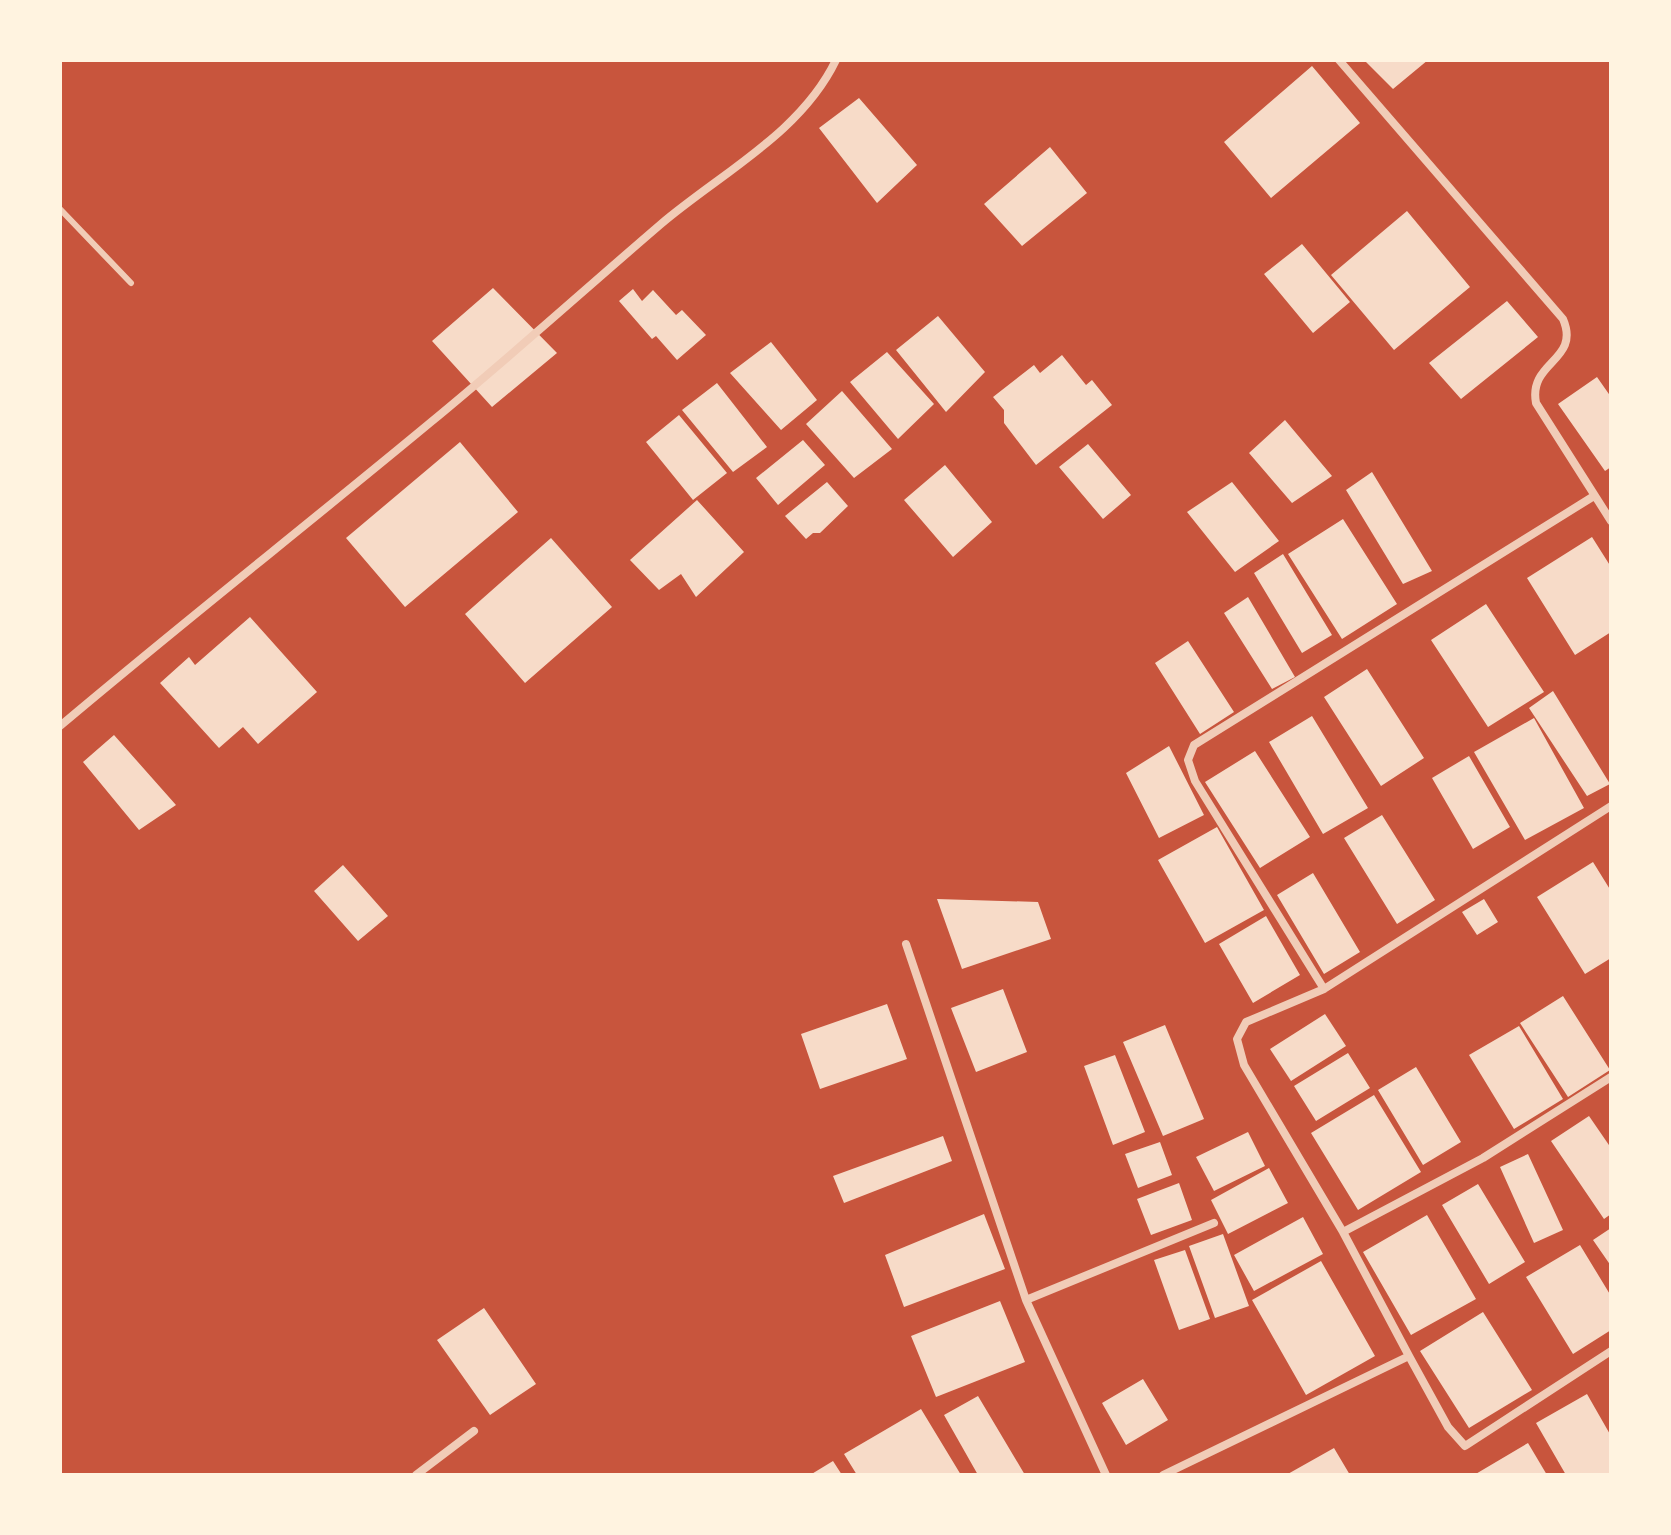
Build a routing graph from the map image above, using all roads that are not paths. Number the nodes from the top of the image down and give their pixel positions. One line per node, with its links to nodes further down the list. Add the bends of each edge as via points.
1 (836, 60): 7 (street, via 823,88 787,125 664,221 432,421)
2 (1339, 60): 5 (street, via 1563,319 1569,334 1565,349 1539,375 1536,403)
3 (60, 209): 4 (lane)
4 (131, 283)
5 (1594, 496): 6 (street); 10 (street, via 1194,745 1188,760 1195,781)
6 (1611, 521)
7 (60, 726)
8 (1611, 806): 10 (street)
9 (906, 944): 14 (street)
10 (1324, 989): 13 (street, via 1246,1022 1237,1039 1244,1065)
11 (1611, 1077): 13 (street, via 1483,1158)
12 (1214, 1223): 14 (street)
13 (1343, 1232): 16 (street)
14 (1026, 1300): 19 (street)
15 (1611, 1351): 16 (street, via 1465,1446 1448,1427)
16 (1409, 1356): 20 (street)
17 (474, 1431): 18 (street)
18 (416, 1475)
19 (1106, 1475)
20 (1163, 1475)

